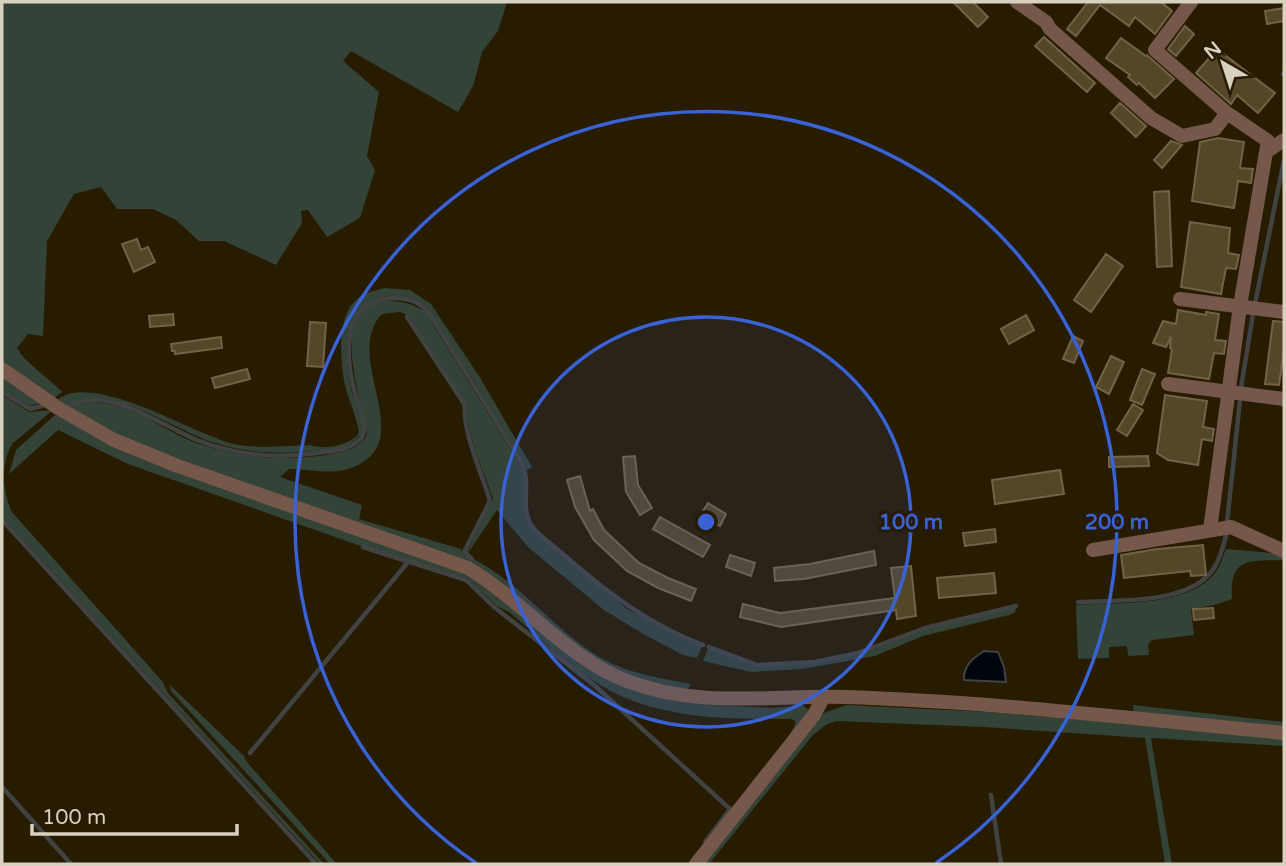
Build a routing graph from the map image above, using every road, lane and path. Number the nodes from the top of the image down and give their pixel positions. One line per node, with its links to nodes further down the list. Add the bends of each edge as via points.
1 (1017, 2): 3 (street, via 1046,22 1151,118 1182,136 1215,129)
2 (1192, 2): 3 (street, via 1154,50)
3 (1227, 113): 5 (street, via 1268,141)
4 (1284, 141): 5 (street)
5 (1266, 152): 7 (street)
6 (1180, 299): 7 (street)
7 (1240, 306): 8 (street); 11 (street)
8 (1284, 312)
9 (2, 369): 16 (street, via 114,440 468,568 601,669 627,681 722,700)
10 (1168, 384): 11 (street)
11 (1229, 392): 12 (street); 13 (street)
12 (1284, 399)
13 (1210, 530): 14 (street); 15 (street, via 1231,527)
14 (1093, 550)
15 (1284, 551)
16 (823, 698): 17 (street, via 1053,710); 18 (street)
17 (1284, 733)
18 (696, 864)

